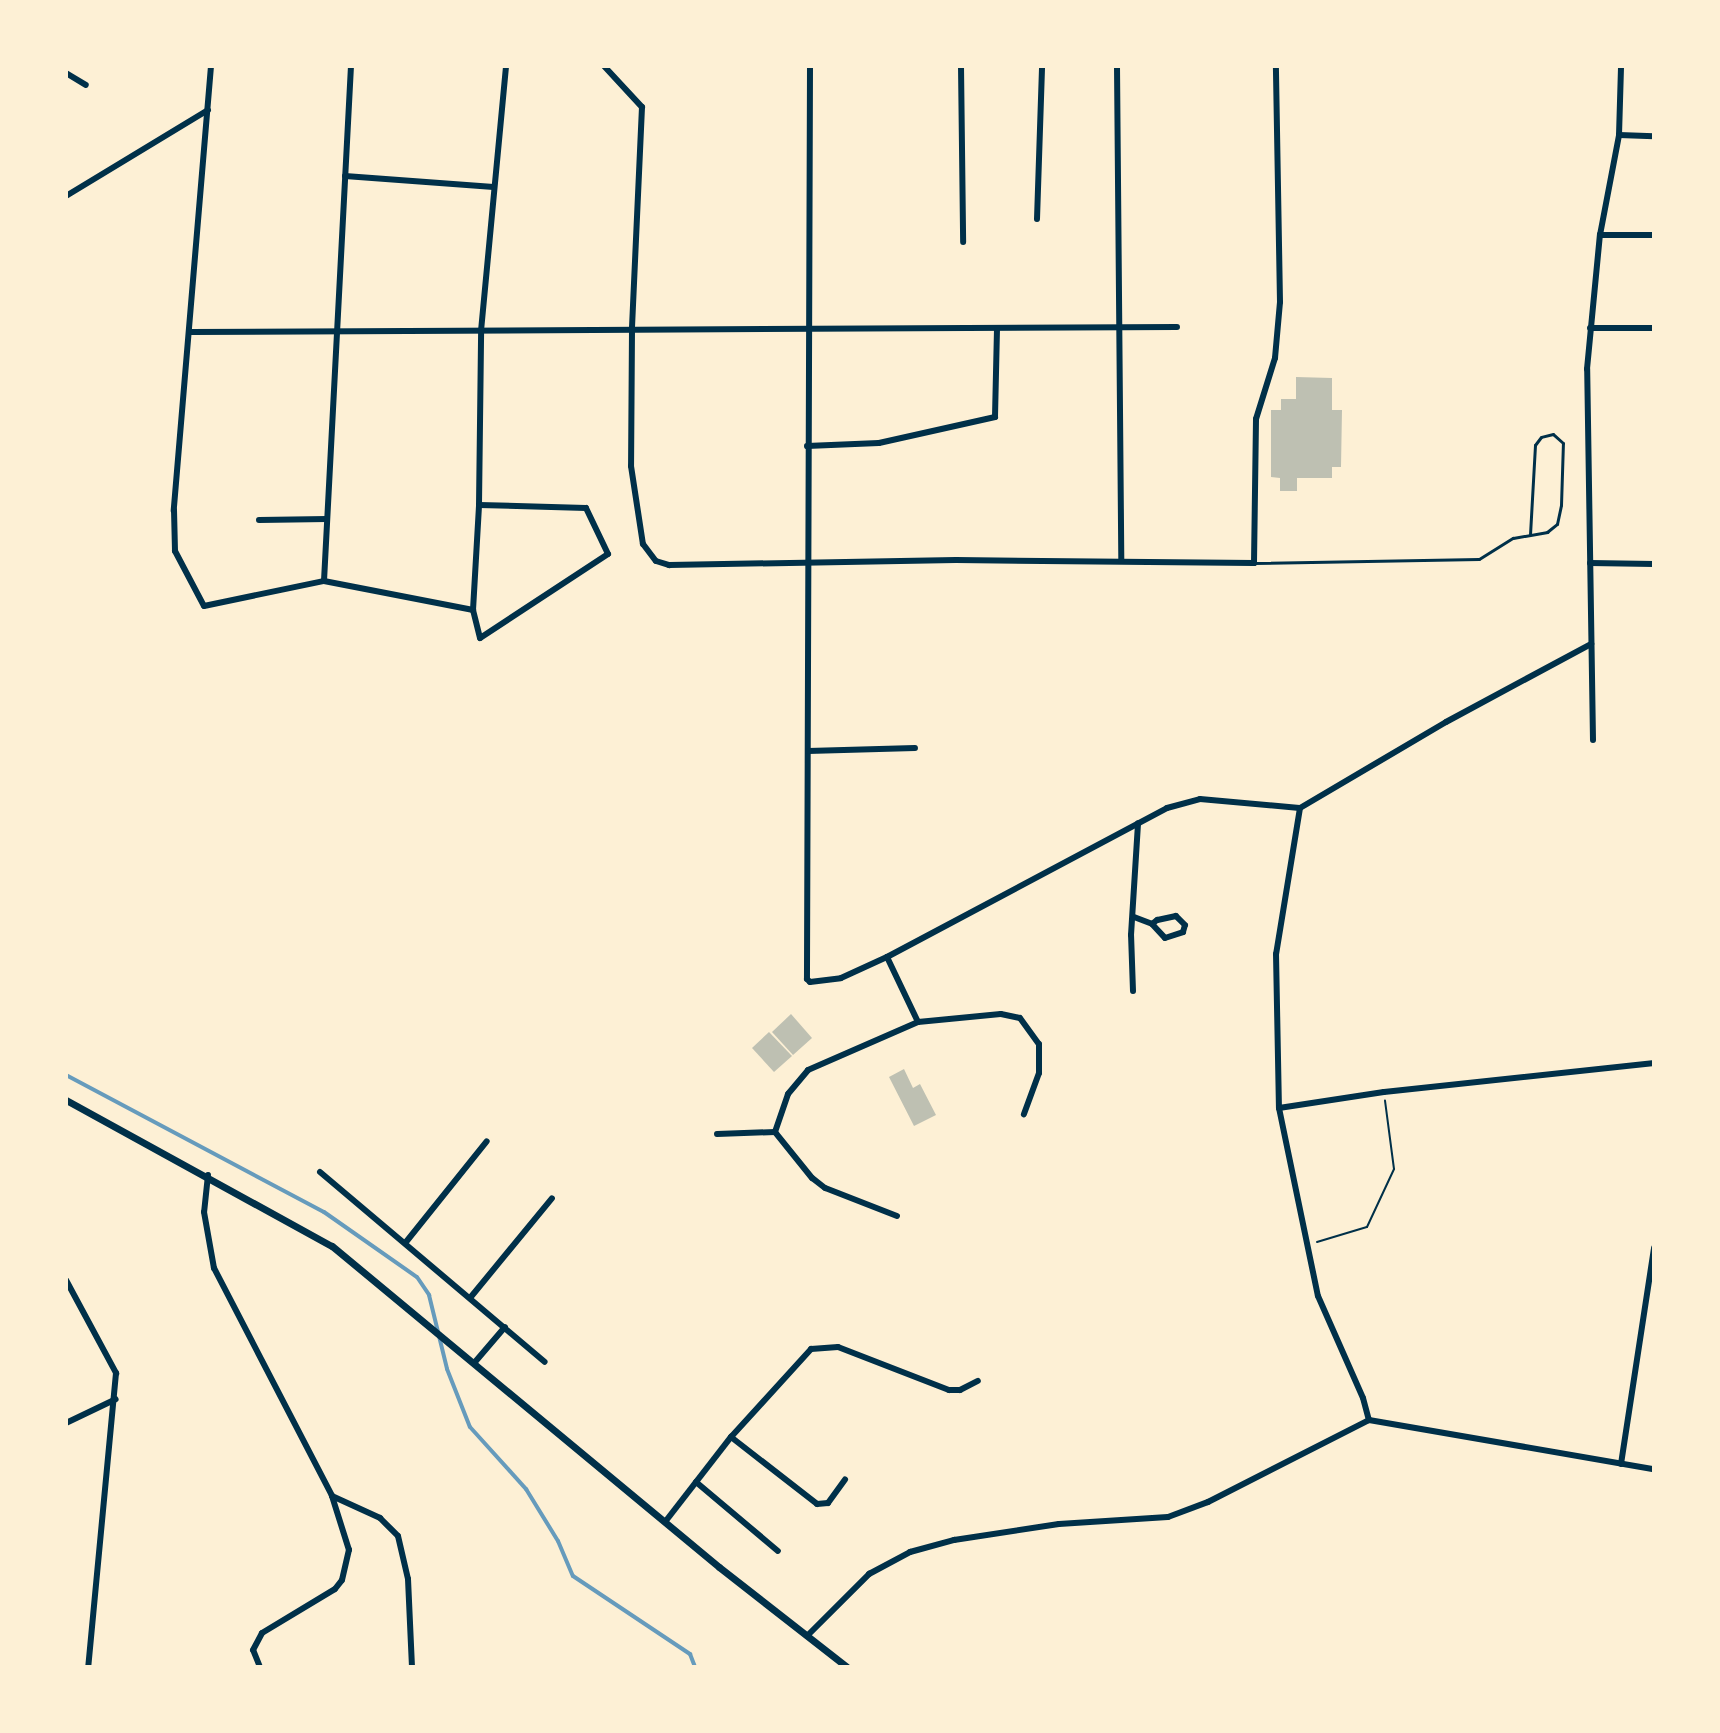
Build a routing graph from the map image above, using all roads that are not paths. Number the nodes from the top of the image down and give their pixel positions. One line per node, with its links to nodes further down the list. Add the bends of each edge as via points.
1 (211, 66): 13 (street)
2 (351, 66): 16 (street)
3 (506, 66): 17 (street)
4 (604, 66): 29 (street, via 642,107)
5 (810, 66): 28 (street)
6 (961, 66): 22 (street)
7 (1042, 66): 19 (street)
8 (1117, 66): 23 (street)
9 (1276, 66): 39 (street, via 1280,302 1275,358 1256,419)
10 (1621, 66): 14 (street)
11 (66, 73): 12 (street)
12 (86, 85)
13 (208, 110): 18 (street); 31 (street)
14 (1619, 135): 15 (street); 20 (street)
15 (1654, 136)
16 (345, 176): 17 (street); 32 (street)
17 (494, 187): 30 (street)
18 (66, 196)
19 (1037, 219)
20 (1600, 235): 21 (street); 26 (street)
21 (1654, 235)
22 (963, 242)
23 (1120, 327): 24 (street); 25 (street); 38 (street)
24 (1177, 327)
25 (997, 328): 28 (street); 33 (street, via 995,417 879,443)
26 (1590, 328): 27 (street); 40 (street)
27 (1654, 328)
28 (808, 329): 29 (street); 33 (street)
29 (632, 330): 30 (street); 41 (street, via 631,466 648,552 669,565)
30 (481, 331): 32 (street); 34 (street)
31 (191, 332): 32 (street); 43 (street, via 175,551 204,606)
32 (337, 332): 35 (street)
33 (807, 446): 41 (street)
34 (479, 505): 44 (street); 44 (street, via 586,508 608,554 480,638)
35 (327, 519): 36 (street); 43 (street)
36 (259, 520)
37 (1530, 534): 37 (lane, via 1535,445 1553,434 1563,443 1560,515 1553,528); 39 (lane, via 1479,559)
38 (1121, 561): 39 (street); 41 (street)
39 (1254, 563)
40 (1590, 563): 42 (street); 45 (street)
41 (809, 564): 48 (street)
42 (1654, 564)
43 (324, 581): 44 (street)
44 (473, 610)
45 (1591, 644): 46 (street); 49 (street)
46 (1593, 740)
47 (915, 748): 48 (street)
48 (808, 751): 53 (street, via 807,979 815,983 841,978)
49 (1300, 808): 50 (street, via 1200,799); 58 (street, via 1276,954)
50 (1138, 823): 51 (street); 53 (street)
51 (1134, 917): 52 (street); 54 (street)
52 (1152, 924): 52 (street, via 1165,938 1183,932 1185,925 1176,916)
53 (887, 957): 55 (street)
54 (1133, 991)
55 (918, 1022): 59 (street, via 982,1013 1020,1018 1039,1044 1040,1061); 60 (street, via 808,1070 788,1094)
56 (1654, 1063): 58 (street)
57 (66, 1100): 64 (street)
58 (1279, 1108): 76 (street, via 1324,1316)
59 (1024, 1114)
60 (775, 1132): 61 (street); 66 (street, via 825,1188)
61 (717, 1134)
62 (487, 1141): 67 (street)
63 (320, 1172): 67 (street)
64 (208, 1175): 72 (street, via 332,1246); 83 (street, via 204,1212 214,1268)
65 (552, 1198): 70 (street)
66 (897, 1216)
67 (406, 1242): 70 (street)
68 (1654, 1248): 79 (street)
69 (66, 1280): 75 (street, via 114,1366)
70 (470, 1298): 71 (street)
71 (505, 1327): 72 (street); 73 (street)
72 (475, 1362): 84 (street)
73 (545, 1362)
74 (978, 1381): 78 (street, via 949,1390 838,1347 822,1346 799,1357)
75 (116, 1399): 77 (street); 87 (street)
76 (1369, 1420): 79 (street); 86 (street, via 1168,1517 1059,1524 910,1552 869,1574)
77 (66, 1423)
78 (731, 1437): 81 (street, via 817,1504 826,1504); 82 (street)
79 (1621, 1464): 80 (street)
80 (1654, 1469)
81 (845, 1480)
82 (696, 1482): 84 (street); 85 (street)
83 (332, 1496): 88 (street, via 349,1550 342,1580 262,1633 253,1650); 89 (street, via 380,1518 398,1536 408,1579)
84 (665, 1522): 86 (street)
85 (778, 1551)
86 (807, 1636): 90 (street)
87 (88, 1667)
88 (260, 1667)
89 (412, 1667)
90 (847, 1667)

